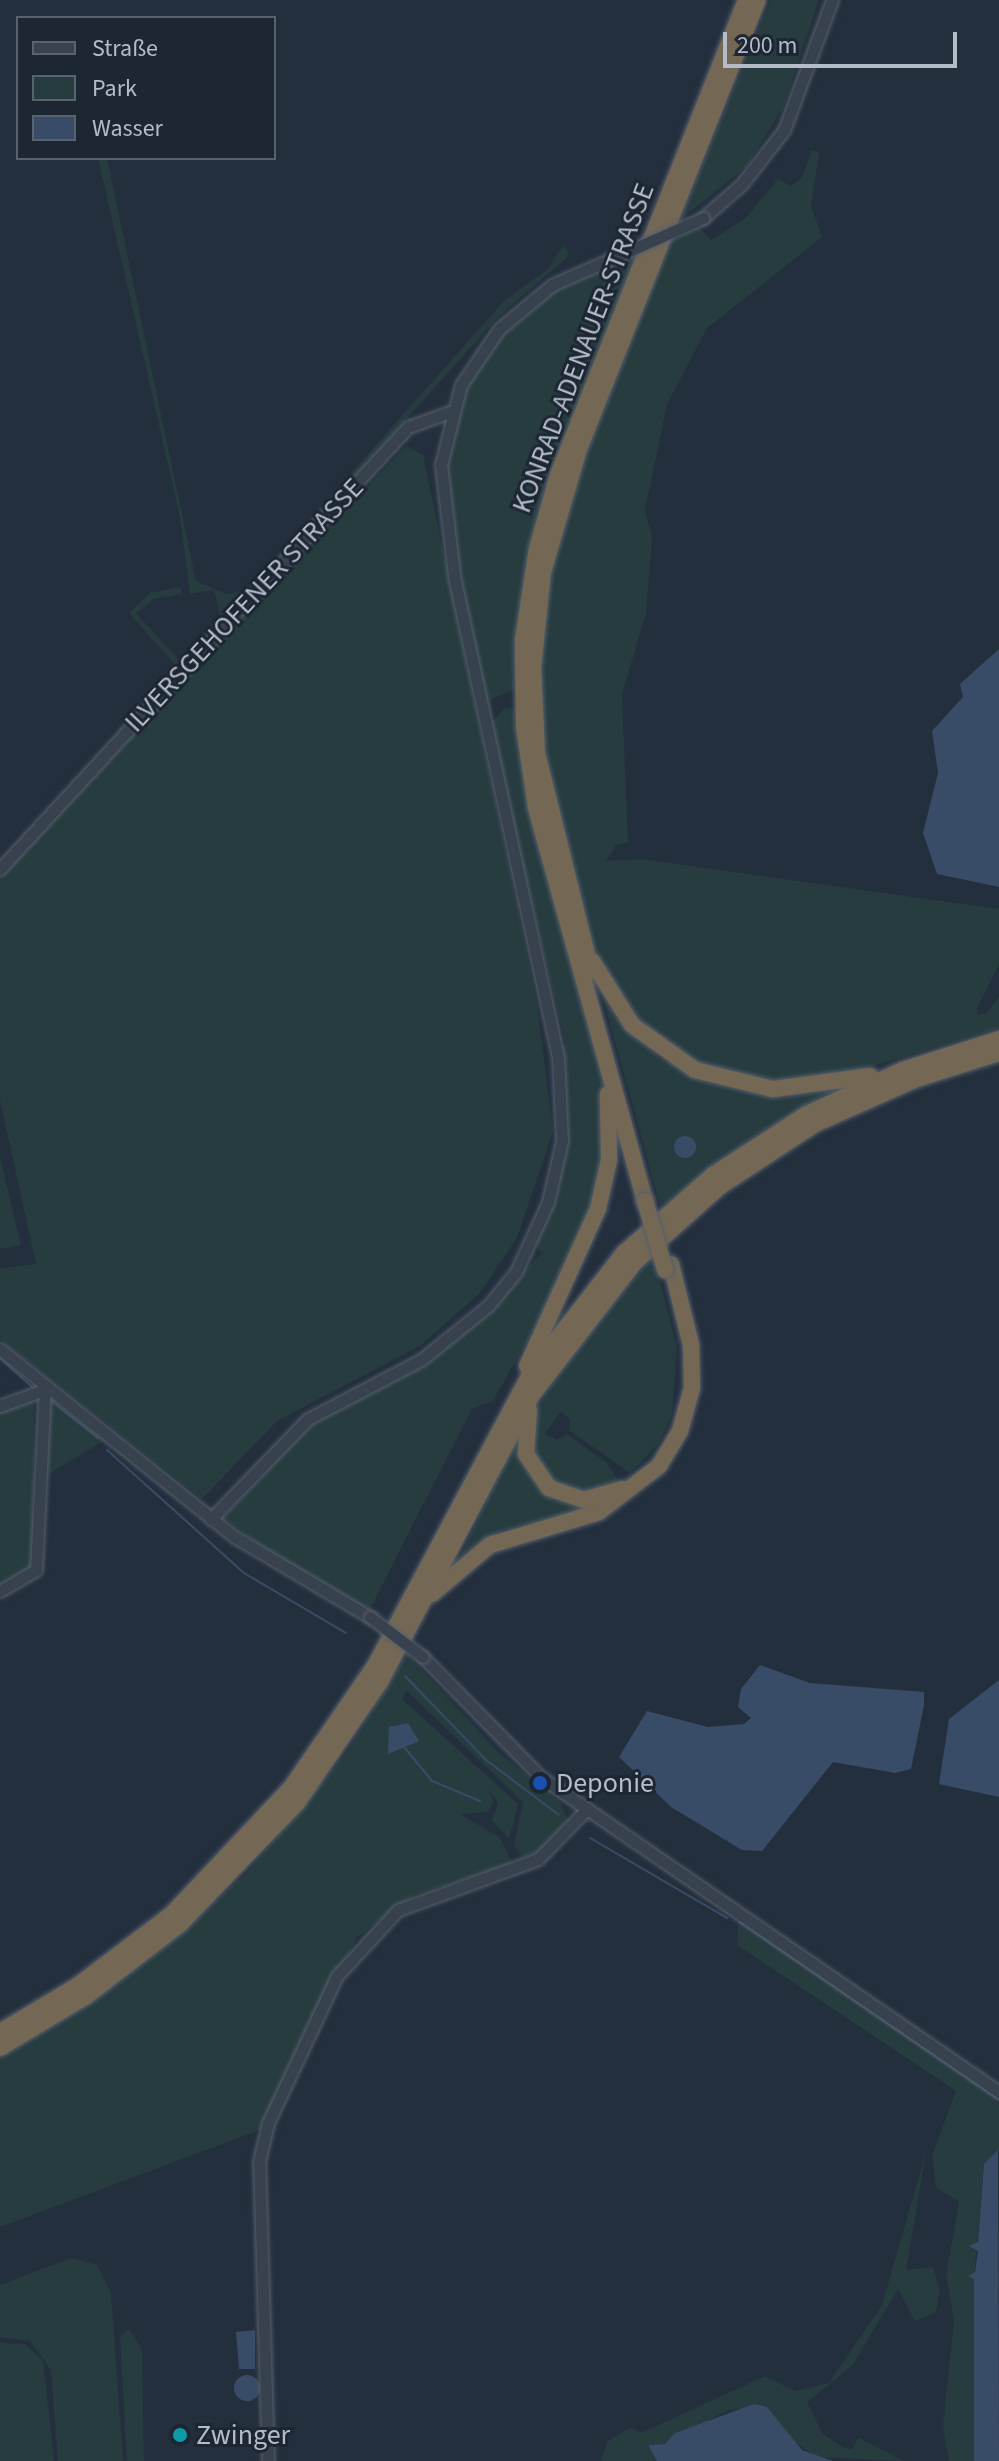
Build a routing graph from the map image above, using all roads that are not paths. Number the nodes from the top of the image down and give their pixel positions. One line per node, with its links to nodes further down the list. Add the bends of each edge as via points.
1 (746, 0): 8 (highway, KONRAD-ADENAUER-STRASSE, via 569,444 528,596 522,698 531,781)
2 (758, 0): 6 (highway, KONRAD-ADENAUER-STRASSE, via 579,449 543,572 533,668 537,752)
3 (832, 0): 4 (street, bridge, via 784,130 741,185 703,218 578,270 531,299 483,348)
4 (450, 412): 5 (street, ILVERSGEHOFENER STRASSE, via 408,427); 18 (street, via 439,496 558,1057 563,1127 556,1175 535,1239 488,1306 421,1360 308,1419)
5 (0, 869)
6 (583, 941): 10 (highway, via 632,1025 705,1074 795,1089); 11 (highway, KONRAD-ADENAUER-STRASSE)
7 (999, 1039): 10 (highway)
8 (602, 1052): 11 (highway); 16 (highway, via 609,1110 605,1181)
9 (999, 1053): 15 (highway, via 860,1102 719,1187 634,1263)
10 (903, 1070): 16 (highway, via 795,1121 680,1202 582,1301)
11 (648, 1198): 12 (highway, bridge)
12 (668, 1267): 15 (highway, via 683,1346 683,1387 669,1435 642,1473 600,1499 549,1488 526,1454); 20 (highway, via 691,1345 692,1388 680,1431 659,1466 599,1512 490,1545)
13 (0, 1349): 14 (street)
14 (43, 1388): 17 (street); 18 (street); 19 (street, via 36,1570)
15 (532, 1395): 20 (highway)
16 (513, 1402): 22 (highway, via 375,1666 265,1820 149,1932)
17 (0, 1406)
18 (211, 1519): 21 (street, bridge, via 370,1617 423,1657 521,1760)
19 (0, 1591)
20 (422, 1604): 23 (highway, via 357,1721 252,1855 132,1963)
21 (587, 1809): 24 (street); 25 (street, via 538,1859 410,1904 353,1950 268,2123 260,2199)
22 (0, 2032)
23 (0, 2048)
24 (999, 2092)
25 (268, 2461)

